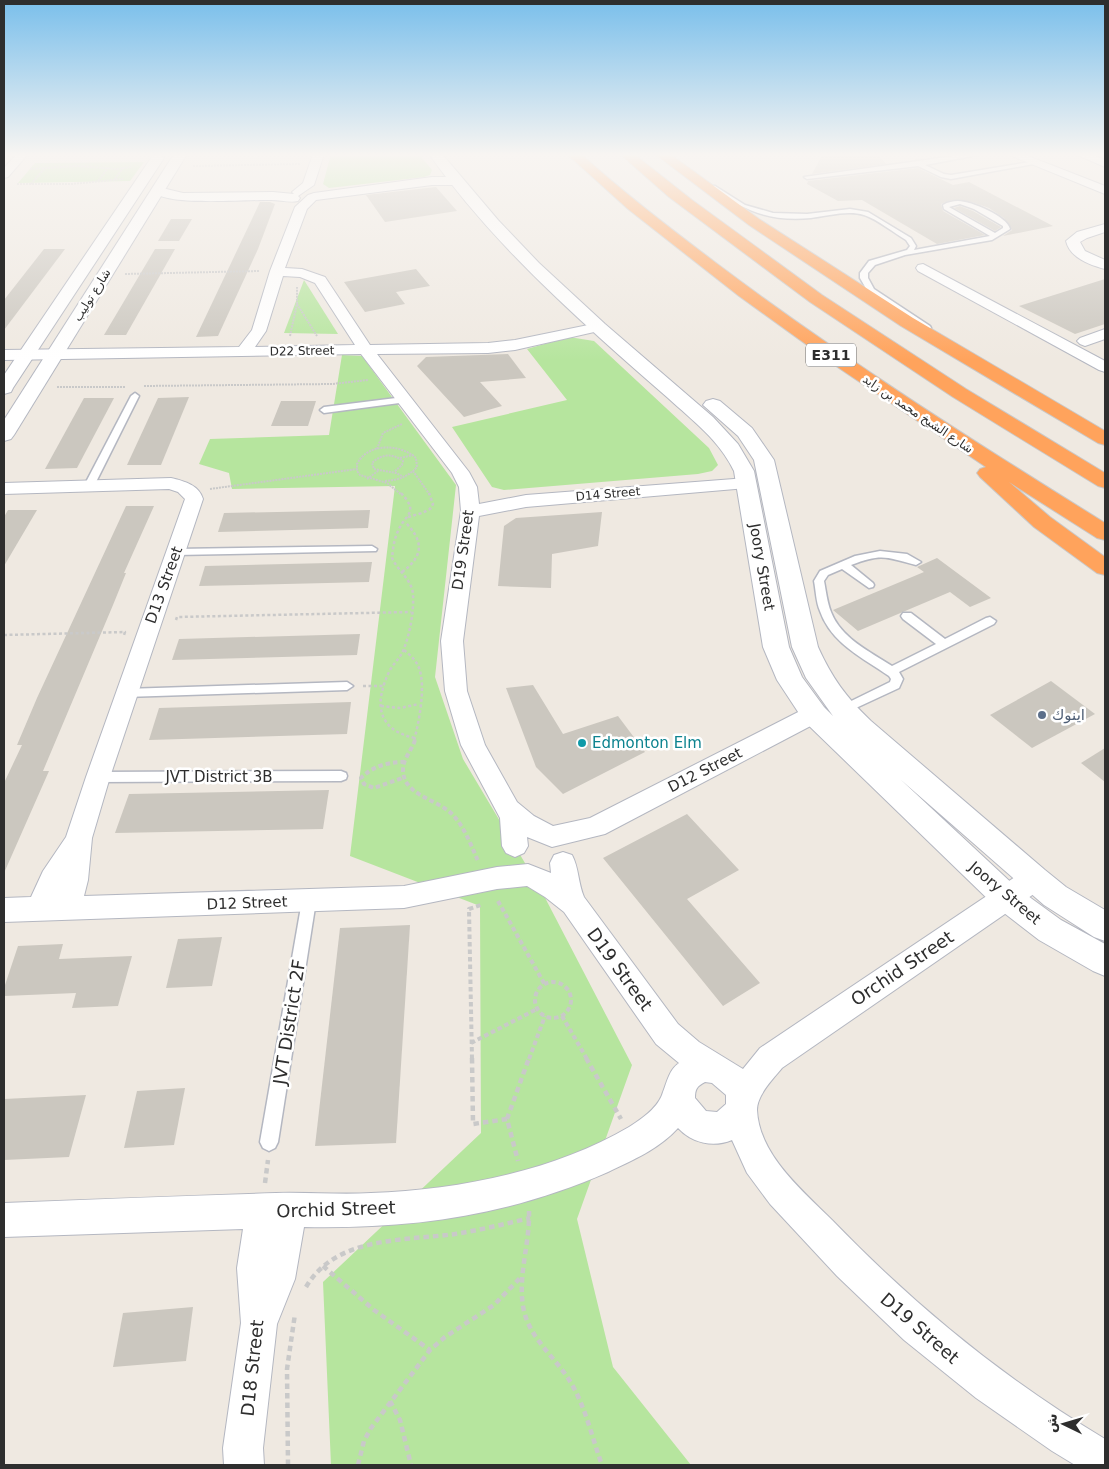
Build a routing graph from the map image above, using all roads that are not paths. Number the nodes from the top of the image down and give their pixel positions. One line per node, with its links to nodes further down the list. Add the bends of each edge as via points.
1 (114, 223): 32 (street, شارع توليب)
2 (137, 223): 30 (street, شارع توليب)
3 (297, 223): 20 (street)
4 (494, 223): 21 (street, Joory Street)
5 (510, 223): 29 (street, Joory Street)
6 (654, 223): 40 (highway, شارع الشيخ محمد بن زايد / E311, via 741,291)
7 (712, 223): 43 (highway, E311, via 784,277)
8 (755, 223): 25 (highway)
9 (882, 223): 15 (lane)
10 (972, 223): 12 (lane); 16 (lane)
11 (1002, 223): 16 (lane, via 1007,229)
12 (961, 225)
13 (1105, 228): 18 (street, via 1073,241 1082,255)
14 (918, 232): 15 (lane)
15 (903, 235): 17 (lane, via 913,244)
16 (994, 236): 17 (lane)
17 (906, 253): 25 (lane, via 872,263 864,273 866,284 928,328)
18 (1105, 265)
19 (923, 268): 34 (street)
20 (286, 271): 26 (street, D19 Street, via 310,274 320,280); 28 (street, via 259,331 261,342)
21 (598, 327): 27 (street, D22 Street, via 506,346); 29 (street, via 614,332 637,349); 44 (street, Joory Street, via 725,438 739,459)
22 (1105, 334): 23 (street)
23 (1085, 341)
24 (1105, 345): 31 (street, via 1100,349)
25 (947, 346): 42 (highway)
26 (365, 349): 27 (street, D22 Street); 28 (street, D22 Street); 35 (street, D19 Street)
27 (407, 349): 35 (street, via 390,357)
28 (252, 352): 30 (street, D22 Street)
29 (652, 352): 61 (street, Joory Street, via 736,423 759,450 768,471 805,647 819,678)
30 (55, 354): 32 (street, D22 Street); 41 (street, شارع توليب)
31 (1105, 354)
32 (26, 355): 33 (street, D22 Street); 36 (street, شارع توليب)
33 (4, 356)
34 (1105, 367)
35 (382, 372): 38 (street, D19 Street)
36 (4, 388)
37 (135, 396): 45 (lane)
38 (404, 400): 39 (lane); 47 (street, D19 Street, via 460,472 468,487)
39 (324, 410)
40 (946, 434): 48 (highway, شارع الشيخ محمد بن زايد / E311); 53 (highway, via 1026,509)
41 (4, 435)
42 (1105, 439)
43 (1105, 482)
44 (747, 483): 47 (street, D14 Street, via 526,501 491,509); 62 (street, Joory Street, via 776,647 790,680)
45 (90, 484): 46 (street); 50 (street, D13 Street, via 171,483 190,492 193,504)
46 (10, 485)
47 (470, 506): 65 (street, D19 Street, via 454,618 452,666 463,718 473,745)
48 (1105, 533)
49 (372, 549): 50 (lane)
50 (176, 552): 60 (street, D13 Street)
51 (916, 562): 52 (lane, via 883,552)
52 (844, 564): 54 (lane); 58 (lane, via 819,578 827,618 841,636)
53 (1105, 568)
54 (869, 585)
55 (907, 616): 57 (lane)
56 (990, 621): 57 (lane)
57 (944, 644): 58 (lane)
58 (891, 670): 61 (lane, via 897,679 895,685)
59 (347, 686): 60 (lane)
60 (125, 693): 64 (street, D13 Street)
61 (843, 710): 70 (street, Joory Street)
62 (814, 714): 67 (street, D12 Street, via 596,827 579,841); 72 (street, Joory Street)
63 (341, 776): 64 (lane, JVT District 3B)
64 (98, 777): 66 (street, D13 Street)
65 (509, 809): 67 (street, D19 Street); 68 (street, D19 Street, via 515,827)
66 (79, 838): 75 (street, D13 Street, via 75,880); 76 (street, D13 Street, via 53,880)
67 (556, 848): 68 (street, via 530,835); 69 (street, via 557,872); 74 (street, D19 Street)
68 (514, 850): 69 (street, via 515,866); 71 (street, D12 Street, via 502,867)
69 (531, 876): 71 (street, D12 Street); 74 (street, D19 Street)
70 (1034, 879): 72 (street, Orchid Street); 78 (street, Joory Street)
71 (493, 890): 73 (street, D12 Street, via 468,886 424,895)
72 (1006, 897): 79 (street, Joory Street, via 1050,930); 81 (street, Orchid Street)
73 (309, 901): 75 (street, D12 Street); 87 (lane, JVT District 2F)
74 (574, 904): 80 (street, D19 Street)
75 (67, 908): 76 (street, D12 Street)
76 (40, 909): 77 (street, D12 Street)
77 (4, 910)
78 (1105, 927)
79 (1105, 961)
80 (667, 1034): 82 (street, D19 Street, via 688,1052); 83 (street, D19 Street, via 676,1058)
81 (771, 1058): 82 (street, Orchid Street, via 748,1066); 84 (street, Orchid Street)
82 (717, 1069): 83 (street, via 704,1067 689,1073); 84 (street, via 729,1075 738,1086)
83 (679, 1090): 85 (street, via 685,1113); 86 (street, Orchid Street, via 669,1114)
84 (741, 1104): 85 (street, via 729,1124); 88 (street, D19 Street, via 747,1137)
85 (705, 1127): 86 (street, Orchid Street); 88 (street, D19 Street, via 736,1144)
86 (654, 1131): 89 (street, Orchid Street, via 593,1162 460,1201 379,1210)
87 (269, 1142)
88 (762, 1165): 91 (street, D19 Street, via 827,1242 898,1311 954,1359 1016,1405)
89 (276, 1211): 90 (street, Orchid Street); 92 (street, D18 Street, via 277,1279 259,1323 243,1448)
90 (4, 1220)
91 (1105, 1461)
92 (244, 1465)

